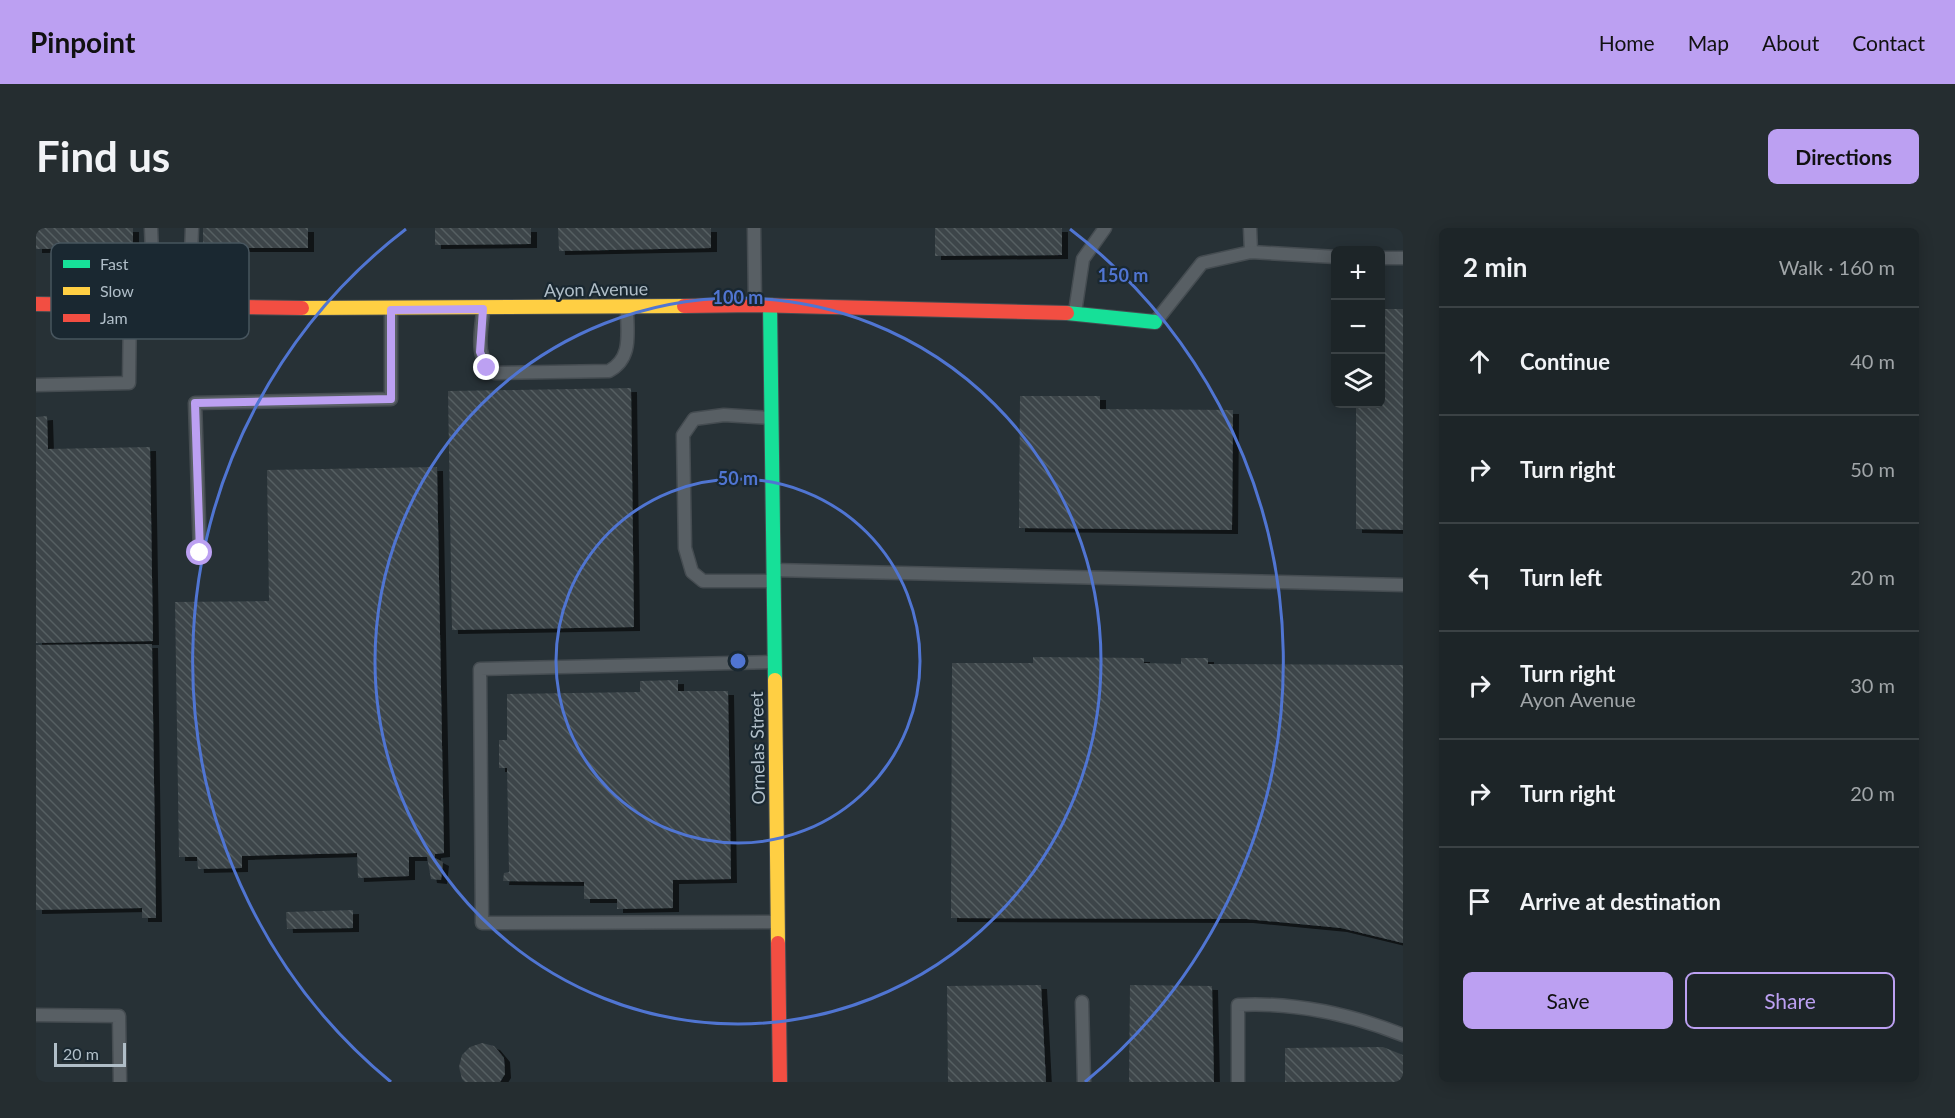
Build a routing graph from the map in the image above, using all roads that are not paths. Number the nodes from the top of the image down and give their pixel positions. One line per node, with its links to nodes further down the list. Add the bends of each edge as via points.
1 (151, 228): 6 (lane)
2 (192, 228): 7 (lane)
3 (754, 228): 14 (lane)
4 (1105, 228): 20 (lane, via 1083,259)
5 (1250, 228): 8 (lane)
6 (152, 243)
7 (191, 243)
8 (1251, 252): 9 (lane); 21 (lane, via 1202,263)
9 (1331, 257)
10 (1385, 258): 11 (lane)
11 (1403, 258)
12 (36, 304): 13 (street, Ayon Avenue)
13 (51, 304)
14 (754, 305): 15 (street, Ayon Avenue); 17 (street, Ayon Avenue)
15 (770, 305): 20 (street, Ayon Avenue); 24 (street, Ornelas Street)
16 (249, 306): 19 (street, Ayon Avenue)
17 (627, 308): 18 (street, Ayon Avenue); 18 (lane, via 626,355 620,365 609,371 495,373 487,368 480,352)
18 (483, 309): 19 (street, Ayon Avenue)
19 (391, 310): 25 (lane, via 391,399 195,403)
20 (1075, 313): 21 (street, Ayon Avenue)
21 (1155, 322)
22 (130, 339): 23 (lane, via 129,382)
23 (36, 385)
24 (771, 418): 26 (street, Ornelas Street); 26 (lane, via 724,415 694,419 683,435 685,548 692,572 703,581)
25 (200, 553)
26 (773, 576): 27 (lane); 28 (street, Ornelas Street)
27 (1403, 585)
28 (774, 662): 29 (street, Ornelas Street); 29 (lane, via 480,669 482,922)
29 (778, 922): 34 (street, Ornelas Street)
30 (1082, 1002): 35 (lane)
31 (36, 1015): 33 (lane, via 119,1016)
32 (1403, 1035): 36 (lane, via 1368,1021 1297,1006 1238,1005)
33 (120, 1082)
34 (780, 1082)
35 (1084, 1082)
36 (1238, 1082)

